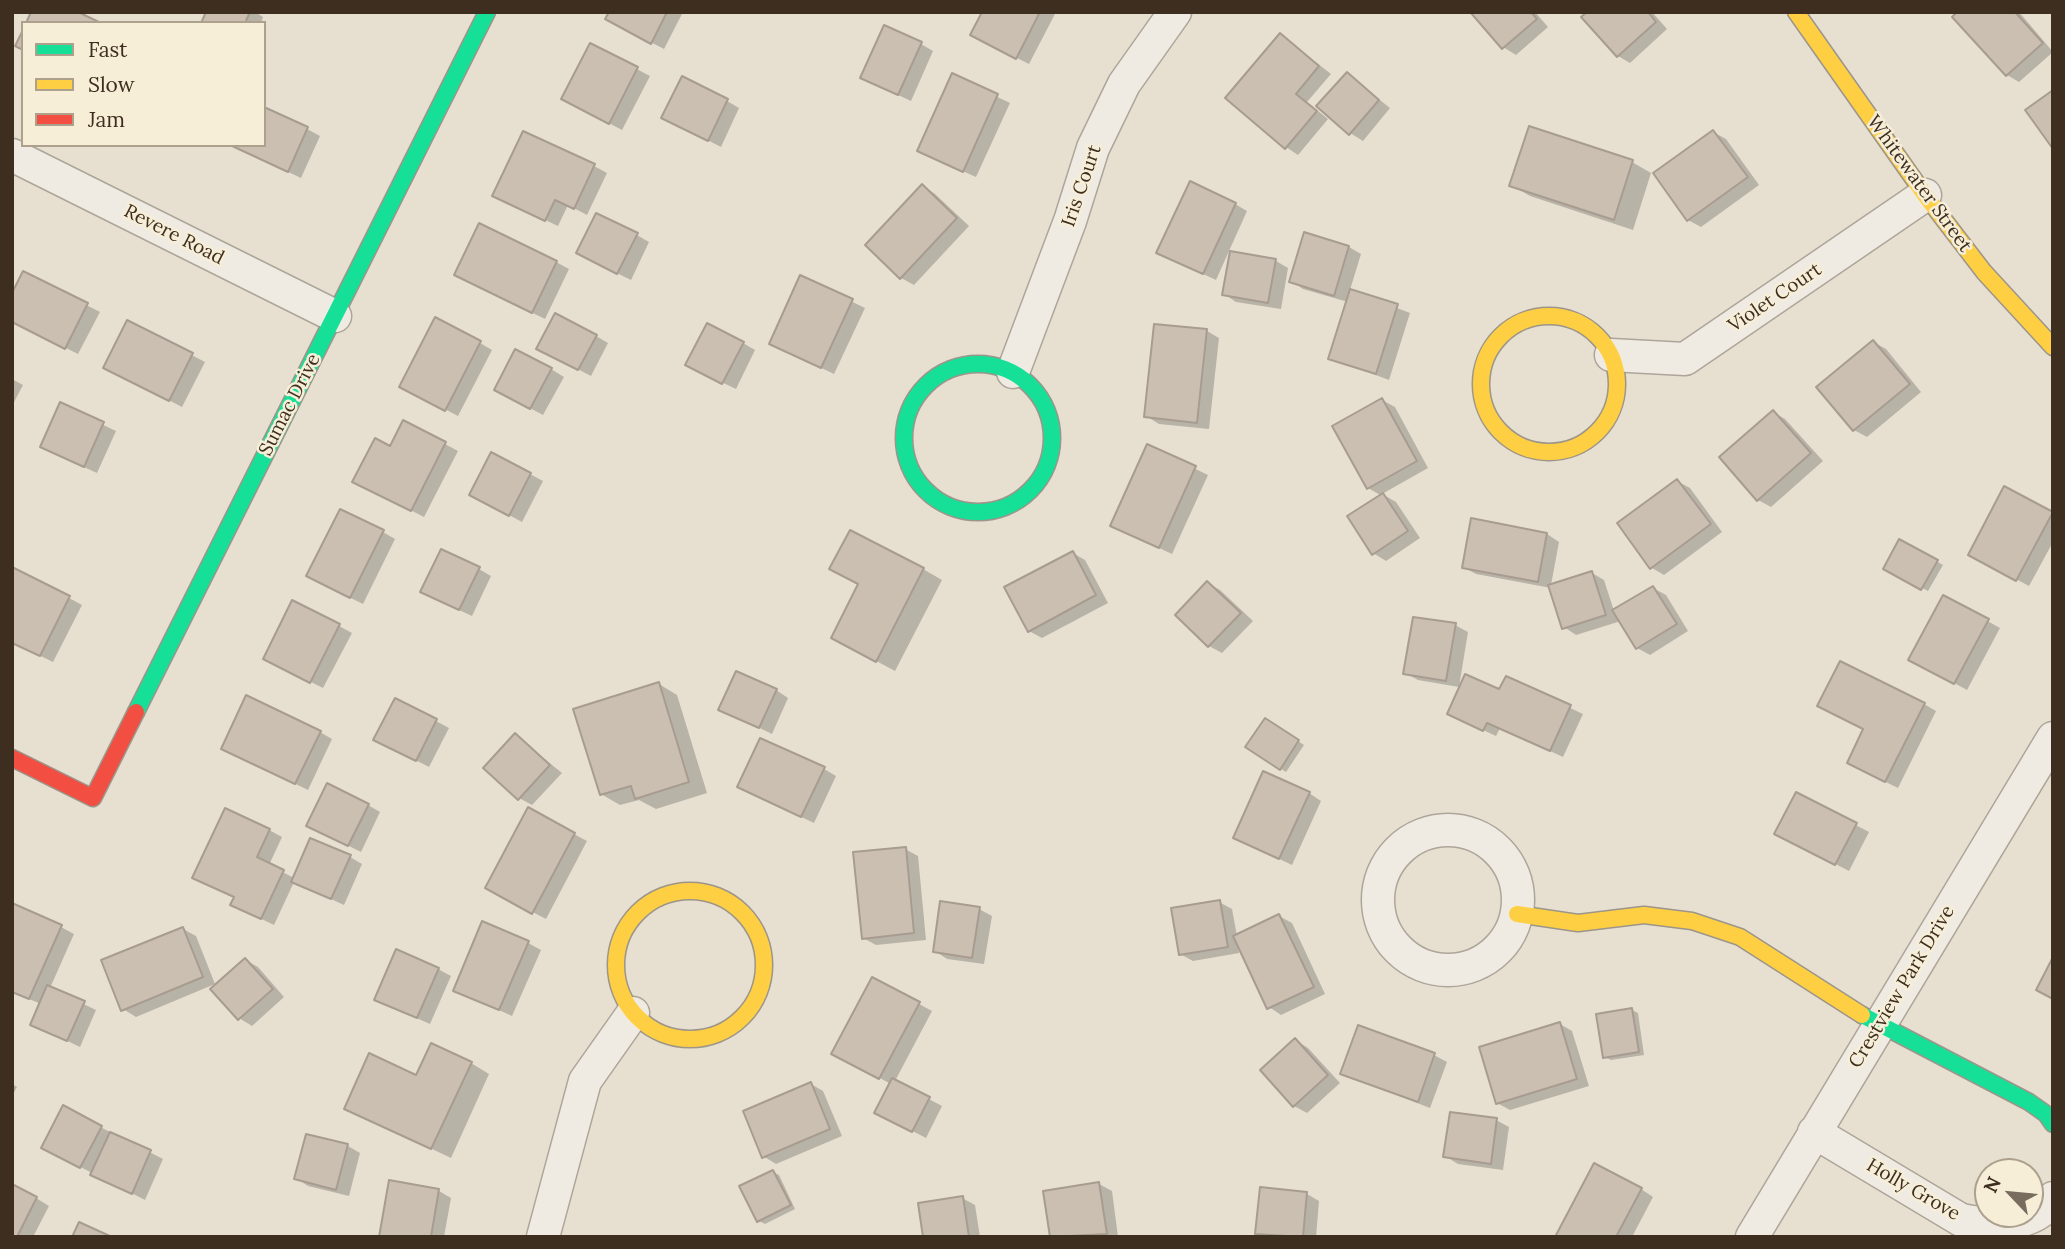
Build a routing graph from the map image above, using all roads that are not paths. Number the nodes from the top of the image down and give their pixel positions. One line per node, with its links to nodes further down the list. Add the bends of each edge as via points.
1 (487, 12): 6 (street, Sumac Drive)
2 (1175, 12): 9 (street, Iris Court, via 1124,84 1093,148)
3 (1796, 12): 5 (street, Whitewater Street)
4 (12, 155): 6 (street, Revere Road)
5 (1925, 195): 7 (street, Whitewater Street, via 1984,272); 8 (street, Violet Court, via 1685,359)
6 (335, 316): 11 (street, Sumac Drive, via 93,799)
7 (2053, 346)
8 (1611, 355): 8 (street, via 1582,323 1561,316 1539,316 1518,323 1500,335 1484,364 1480,396 1488,417 1503,436 1522,448 1545,453 1569,451 1590,440 1606,423 1616,401)
9 (1013, 372): 9 (street, via 989,364 964,365 941,373 922,390 909,411 904,436 907,460 919,482 937,500 983,512 1027,494 1042,475 1051,453 1052,429 1032,386)
10 (2053, 738): 14 (street, Crestview Park Drive)
11 (12, 758)
12 (1517, 914): 12 (street, via 1518,890 1510,866 1495,848 1474,835 1450,830 1427,833 1405,845 1389,863 1380,885 1384,929 1405,954 1433,969 1456,970 1477,964 1495,952); 14 (street, via 1578,923 1644,915 1692,921 1740,937)
13 (633, 1013): 13 (street, via 651,1029 673,1038 697,1040 720,1034 740,1020 764,979 764,955 757,932 743,912 723,898 698,891 673,892 650,902 632,919 619,942 615,967 621,992); 18 (street, via 585,1081)
14 (1878, 1025): 15 (street, via 2029,1102); 16 (street, Crestview Park Drive)
15 (2053, 1124)
16 (1814, 1132): 17 (street, Holly Grove, via 1961,1220 2008,1223 2028,1218); 19 (street, Crestview Park Drive)
17 (2053, 1198)
18 (543, 1237)
19 (1752, 1237)

